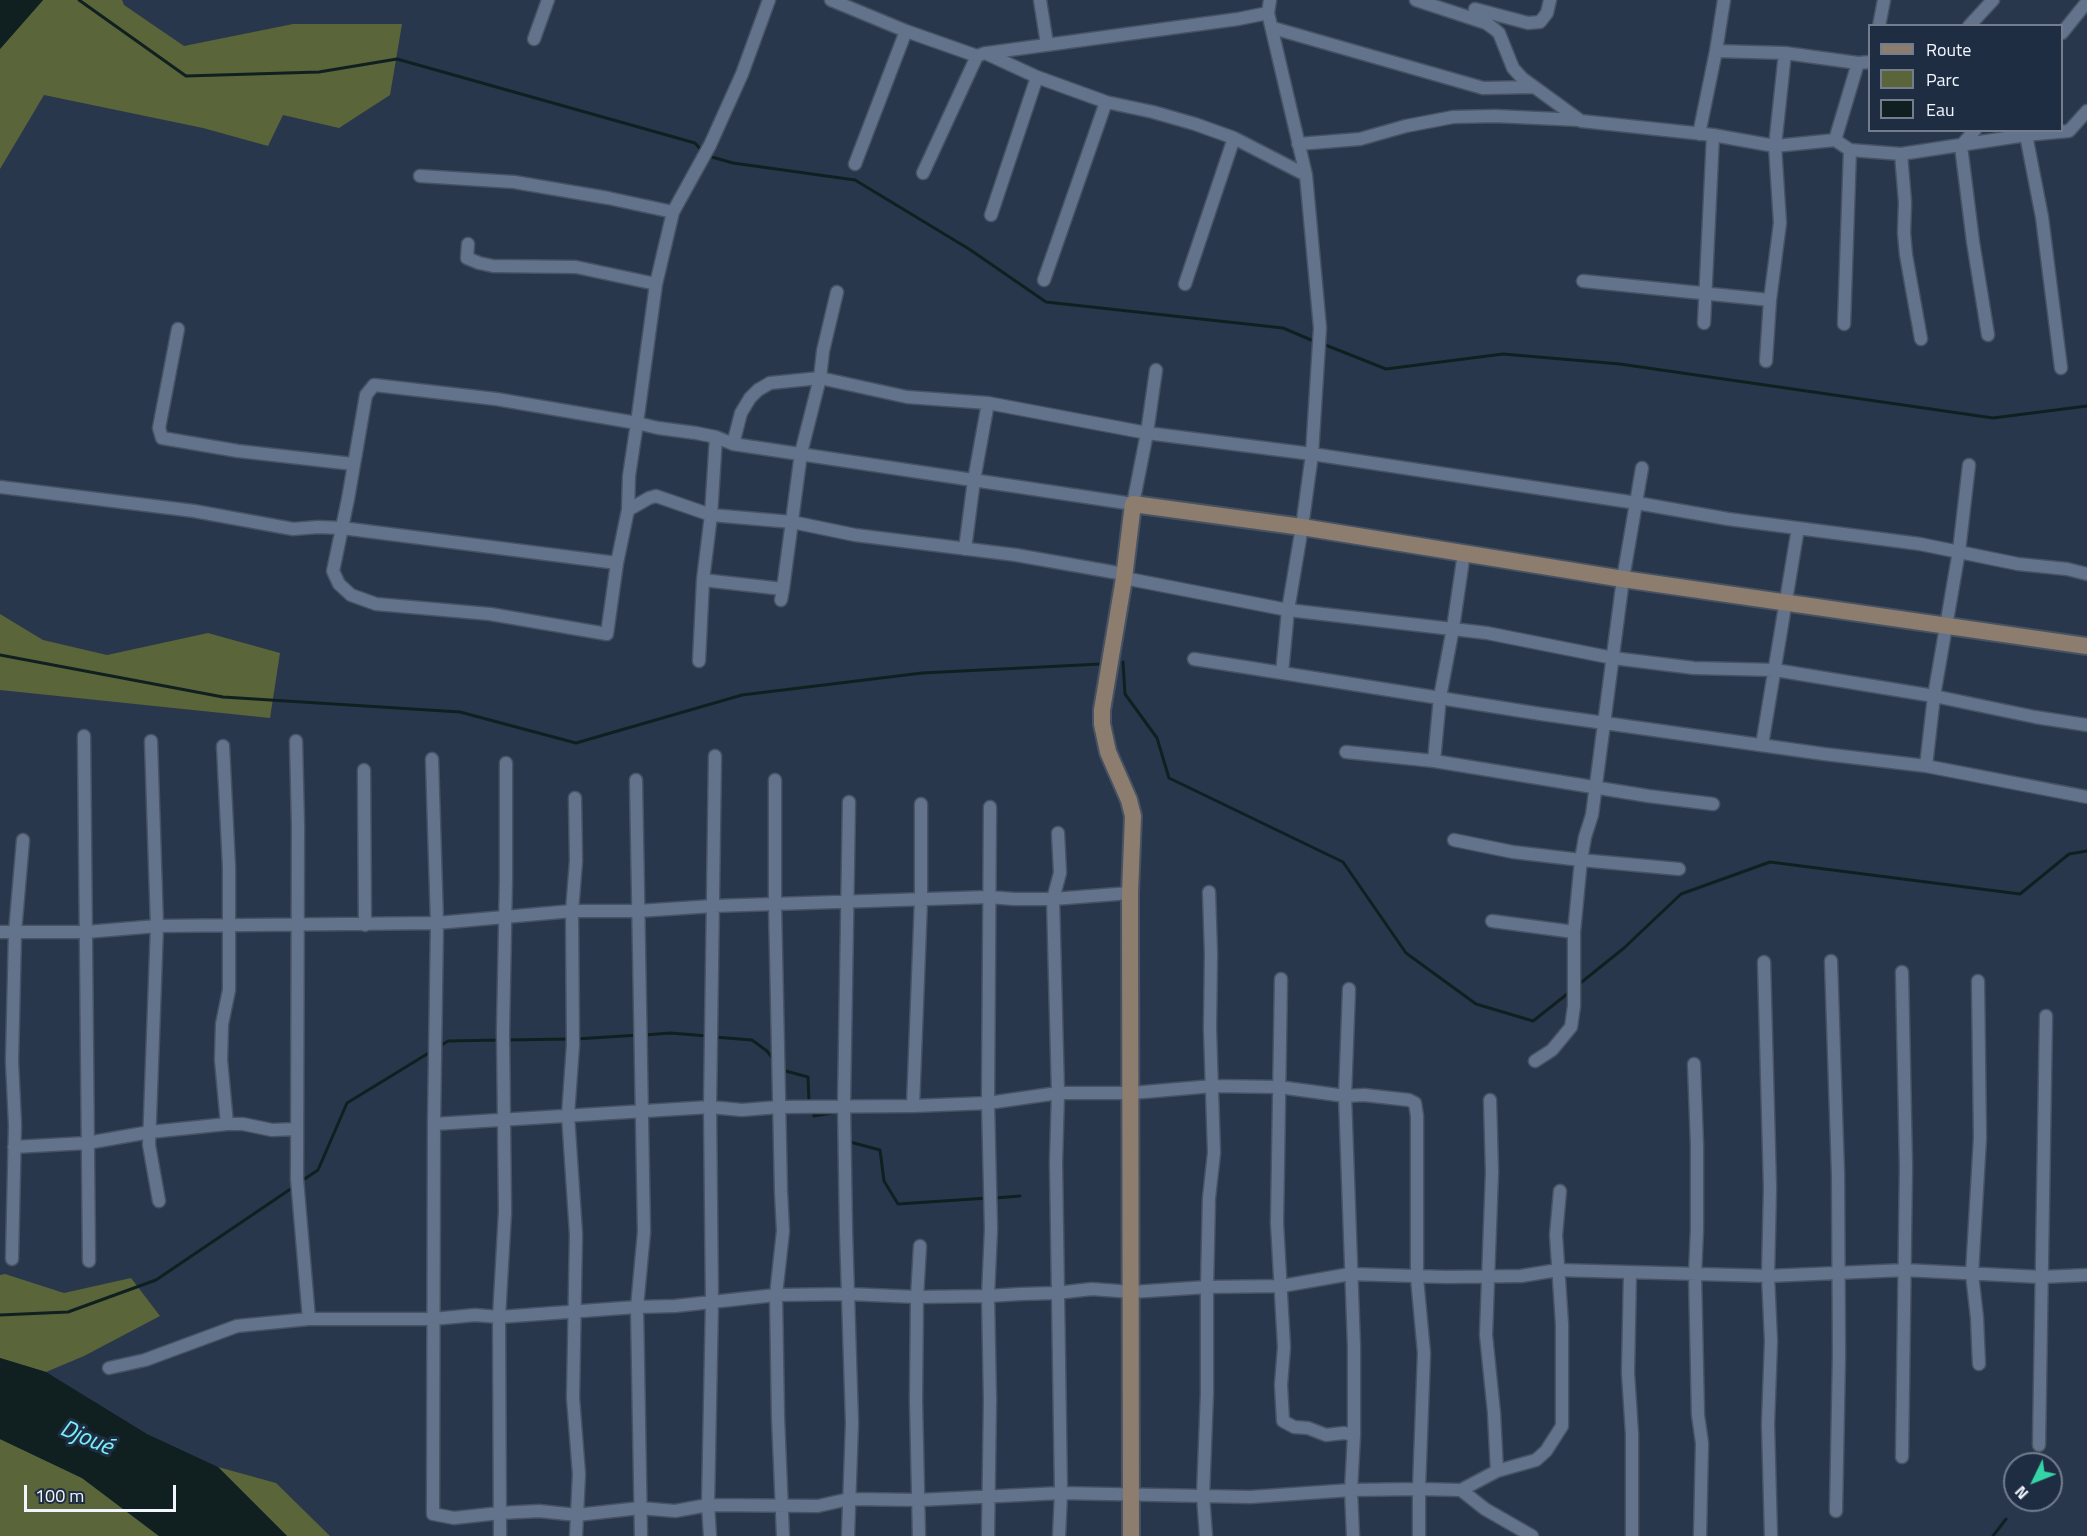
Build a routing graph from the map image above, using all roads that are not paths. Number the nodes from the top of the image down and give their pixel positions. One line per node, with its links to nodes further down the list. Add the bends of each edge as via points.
1 (548, 0): 20 (street)
2 (769, 0): 50 (street, via 710,145)
3 (831, 0): 12 (street)
4 (1040, 0): 21 (street)
5 (1270, 0): 14 (street)
6 (1416, 0): 13 (street)
7 (1550, 0): 13 (street, via 1540,22 1528,23)
8 (1724, 0): 22 (street)
9 (1884, 0): 15 (street)
10 (1993, 0): 16 (street)
11 (2087, 2): 19 (street)
12 (853, 4): 18 (street)
13 (1474, 9): 27 (street, via 1499,33 1513,68)
14 (1268, 13): 17 (street); 21 (street)
15 (1879, 24)
16 (1971, 24)
17 (1273, 28): 27 (street, via 1484,88); 41 (street)
18 (906, 31): 24 (street); 46 (street)
19 (2063, 31)
20 (534, 39)
21 (1047, 44): 24 (street)
22 (1716, 51): 23 (street); 36 (street)
23 (1785, 53): 25 (street); 42 (street)
24 (981, 54): 26 (street); 47 (street)
25 (1864, 62): 40 (street)
26 (1037, 78): 28 (street); 51 (street)
27 (1534, 87): 30 (street)
28 (1106, 102): 39 (street, via 1153,112); 53 (street)
29 (2087, 111): 32 (street)
30 (1581, 121): 36 (street); 41 (street, via 1453,117 1360,139)
31 (2087, 127): 32 (street)
32 (2069, 131): 35 (street)
33 (1973, 132): 43 (street)
34 (2058, 132): 38 (street)
35 (2063, 132)
36 (1699, 134): 37 (street)
37 (1713, 135): 42 (street); 58 (street)
38 (2026, 135): 43 (street); 66 (street, via 2042,217)
39 (1234, 138): 48 (street); 56 (street)
40 (1835, 140): 42 (street); 44 (street)
41 (1298, 144): 48 (street)
42 (1775, 146): 59 (street, via 1780,223)
43 (1961, 146): 45 (street); 63 (street)
44 (1850, 150): 45 (street); 61 (street)
45 (1901, 154): 64 (street, via 1906,255)
46 (855, 164)
47 (923, 173)
48 (1306, 175): 75 (street, via 1320,328)
49 (420, 176): 50 (street, via 514,182)
50 (673, 212): 55 (street)
51 (991, 215)
52 (468, 244): 55 (street, via 467,258 493,266 576,267)
53 (1044, 280)
54 (1583, 281): 58 (street)
55 (656, 284): 70 (street)
56 (1185, 284)
57 (837, 292): 68 (street)
58 (1705, 292): 59 (street); 60 (street)
59 (1770, 300): 65 (street)
60 (1704, 323)
61 (1844, 324)
62 (178, 329): 76 (street, via 159,428 162,438)
63 (1988, 335)
64 (1922, 339)
65 (1766, 361)
66 (2061, 368)
67 (1156, 369): 71 (street)
68 (820, 378): 69 (street, via 907,397); 73 (street, via 770,383 758,390 741,413); 74 (street)
69 (988, 403): 71 (street); 79 (street)
70 (637, 423): 72 (street); 76 (street, via 496,399 374,385 366,395); 83 (street)
71 (1147, 433): 75 (street); 82 (street)
72 (716, 437): 73 (street); 84 (street)
73 (734, 444): 74 (street)
74 (801, 453): 79 (street); 85 (street)
75 (1312, 454): 81 (street); 86 (street)
76 (353, 464): 87 (street)
77 (1969, 465): 90 (street)
78 (1642, 468): 81 (street)
79 (974, 480): 82 (street); 89 (street)
80 (0, 487): 87 (street, via 194,511 293,529)
81 (1637, 503): 88 (street); 95 (street)
82 (1133, 504): 86 (street); 94 (street)
83 (628, 510): 84 (street, via 656,496); 92 (street)
84 (711, 515): 85 (street); 96 (street)
85 (792, 522): 89 (street, via 855,536); 96 (street, via 782,595)
86 (1302, 527): 91 (street); 98 (street)
87 (342, 528): 92 (street); 92 (street, via 333,571 351,596 376,604 490,614 607,634)
88 (1798, 528): 90 (street); 97 (street)
89 (965, 549): 94 (street)
90 (1959, 551): 93 (street); 99 (street)
91 (1464, 553): 95 (street); 100 (street)
92 (617, 562)
93 (2087, 574)
94 (1124, 576): 98 (street); 138 (street, via 1102,724 1108,752 1133,816)
95 (1623, 579): 97 (street); 102 (street)
96 (703, 580): 104 (street)
97 (1784, 603): 99 (street); 105 (street)
98 (1288, 610): 100 (street); 106 (street)
99 (1947, 627): 101 (street); 107 (street)
100 (1454, 628): 102 (street); 108 (street)
101 (2087, 646)
102 (1613, 658): 105 (street, via 1694,668); 109 (street)
103 (1194, 659): 106 (street)
104 (699, 661)
105 (1774, 670): 107 (street); 114 (street)
106 (1282, 674): 108 (street)
107 (1934, 696): 110 (street); 121 (street)
108 (1440, 697): 109 (street); 119 (street)
109 (1603, 722): 114 (street); 125 (street)
110 (2087, 725)
111 (84, 736): 156 (street)
112 (151, 741): 153 (street)
113 (296, 741): 150 (street)
114 (1762, 745): 121 (street)
115 (223, 746): 151 (street)
116 (1346, 752): 119 (street)
117 (715, 756): 144 (street)
118 (432, 759): 149 (street)
119 (1434, 761): 125 (street)
120 (506, 763): 147 (street)
121 (1926, 766): 126 (street)
122 (363, 770): 152 (street)
123 (636, 780): 146 (street)
124 (775, 780): 143 (street)
125 (1595, 786): 130 (street); 135 (street)
126 (2087, 797)
127 (575, 798): 145 (street)
128 (849, 802): 142 (street)
129 (921, 804): 141 (street)
130 (1713, 804)
131 (990, 807): 139 (street)
132 (1059, 833): 140 (street, via 1060,873)
133 (23, 840): 155 (street)
134 (1454, 840): 135 (street)
135 (1581, 860): 136 (street); 157 (street)
136 (1679, 869)
137 (1209, 892): 167 (street)
138 (1130, 893): 140 (street); 169 (street)
139 (989, 897): 140 (street); 141 (street); 173 (street)
140 (1053, 899): 170 (street)
141 (921, 900): 142 (street); 175 (street)
142 (848, 902): 143 (street); 174 (street)
143 (775, 905): 144 (street); 177 (street)
144 (713, 906): 146 (street); 176 (street)
145 (572, 911): 146 (street); 147 (street); 179 (street, via 573,1045)
146 (638, 911): 178 (street)
147 (505, 916): 149 (street); 180 (street)
148 (1492, 921): 157 (street)
149 (437, 923): 152 (street); 182 (street)
150 (296, 924): 151 (street); 152 (street); 183 (street)
151 (229, 925): 153 (street); 181 (street, via 229,990 222,1024 221,1060)
152 (365, 925)
153 (157, 926): 156 (street); 184 (street)
154 (0, 932): 155 (street)
155 (15, 932): 156 (street); 186 (street)
156 (86, 932): 185 (street)
157 (1574, 932): 165 (street, via 1571,1026 1552,1050)
158 (1831, 961): 196 (street)
159 (1764, 962): 201 (street, via 1770,1188)
160 (1902, 972): 193 (street)
161 (1281, 979): 168 (street)
162 (1978, 981): 197 (street, via 1980,1138)
163 (1349, 989): 171 (street)
164 (2046, 1016): 202 (street)
165 (1535, 1061)
166 (1694, 1064): 199 (street)
167 (1213, 1086): 168 (street); 169 (street); 205 (street)
168 (1279, 1087): 171 (street); 204 (street, via 1277,1223)
169 (1132, 1093): 170 (street); 206 (street)
170 (1058, 1094): 173 (street); 207 (street)
171 (1345, 1096): 195 (street); 203 (street, via 1415,1103)
172 (1490, 1100): 198 (street)
173 (988, 1103): 175 (street); 210 (street)
174 (844, 1106): 175 (street); 177 (street); 208 (street)
175 (913, 1106)
176 (710, 1107): 177 (street); 178 (street); 212 (street)
177 (779, 1107): 209 (street, via 783,1231)
178 (641, 1112): 179 (street); 213 (street, via 644,1232)
179 (568, 1115): 180 (street); 214 (street, via 576,1234)
180 (505, 1119): 182 (street); 215 (street)
181 (227, 1124): 183 (street); 184 (street)
182 (434, 1124): 217 (street)
183 (297, 1129): 216 (street, via 297,1179)
184 (150, 1132): 185 (street); 188 (street)
185 (87, 1143): 186 (street); 191 (street)
186 (14, 1147): 190 (street)
187 (1560, 1191): 192 (street)
188 (159, 1201)
189 (920, 1245): 211 (street)
190 (12, 1259)
191 (89, 1261)
192 (1558, 1270): 194 (street); 198 (street, via 1521,1276); 223 (street, via 1562,1426 1536,1460)
193 (1905, 1270): 196 (street); 197 (street); 222 (street)
194 (1630, 1273): 199 (street); 253 (street)
195 (1350, 1274): 203 (street); 204 (street); 220 (street)
196 (1837, 1274): 201 (street); 236 (street)
197 (1972, 1274): 202 (street); 218 (street)
198 (1488, 1275): 203 (street); 223 (street, via 1486,1335)
199 (1695, 1275): 201 (street); 254 (street, via 1702,1443)
200 (2087, 1275): 202 (street)
201 (1768, 1276): 255 (street)
202 (2041, 1277): 221 (street)
203 (1417, 1278): 224 (street, via 1424,1353)
204 (1282, 1286): 205 (street); 220 (street, via 1283,1421 1326,1435)
205 (1207, 1287): 206 (street); 230 (street)
206 (1132, 1292): 207 (street, via 1092,1289); 228 (street)
207 (1056, 1293): 210 (street); 227 (street)
208 (849, 1294): 209 (street); 211 (street); 231 (street)
209 (776, 1295): 212 (street); 233 (street)
210 (988, 1296): 211 (street); 229 (street)
211 (917, 1297): 232 (street)
212 (712, 1302): 213 (street); 234 (street)
213 (637, 1307): 214 (street); 235 (street)
214 (575, 1311): 215 (street); 238 (street)
215 (499, 1317): 217 (street); 237 (street)
216 (309, 1319): 217 (street); 219 (street, via 237,1326)
217 (433, 1319): 237 (street, via 433,1514 454,1518)
218 (1979, 1364)
219 (109, 1368)
220 (1354, 1435): 225 (street)
221 (2039, 1445)
222 (1902, 1457)
223 (1497, 1470): 226 (street)
224 (1419, 1489): 225 (street); 226 (street); 251 (street)
225 (1351, 1490): 230 (street); 250 (street)
226 (1461, 1490): 252 (street)
227 (1061, 1493): 228 (street); 229 (street); 247 (street)
228 (1130, 1495): 230 (street); 248 (street)
229 (988, 1496): 232 (street); 246 (street)
230 (1203, 1496): 249 (street)
231 (849, 1499): 232 (street); 233 (street, via 818,1506); 244 (street)
232 (919, 1500): 245 (street)
233 (783, 1504): 234 (street); 243 (street)
234 (708, 1505): 235 (street, via 675,1511); 242 (street)
235 (640, 1508): 238 (street); 241 (street)
236 (1836, 1511)
237 (500, 1513): 238 (street, via 539,1511); 239 (street)
238 (577, 1515): 240 (street)
239 (500, 1536)
240 (576, 1536)
241 (640, 1536)
242 (710, 1536)
243 (783, 1536)
244 (848, 1536)
245 (919, 1536)
246 (988, 1536)
247 (1059, 1536)
248 (1131, 1536)
249 (1206, 1536)
250 (1353, 1536)
251 (1419, 1536)
252 (1532, 1536)
253 (1632, 1536)
254 (1700, 1536)
255 (1771, 1536)

